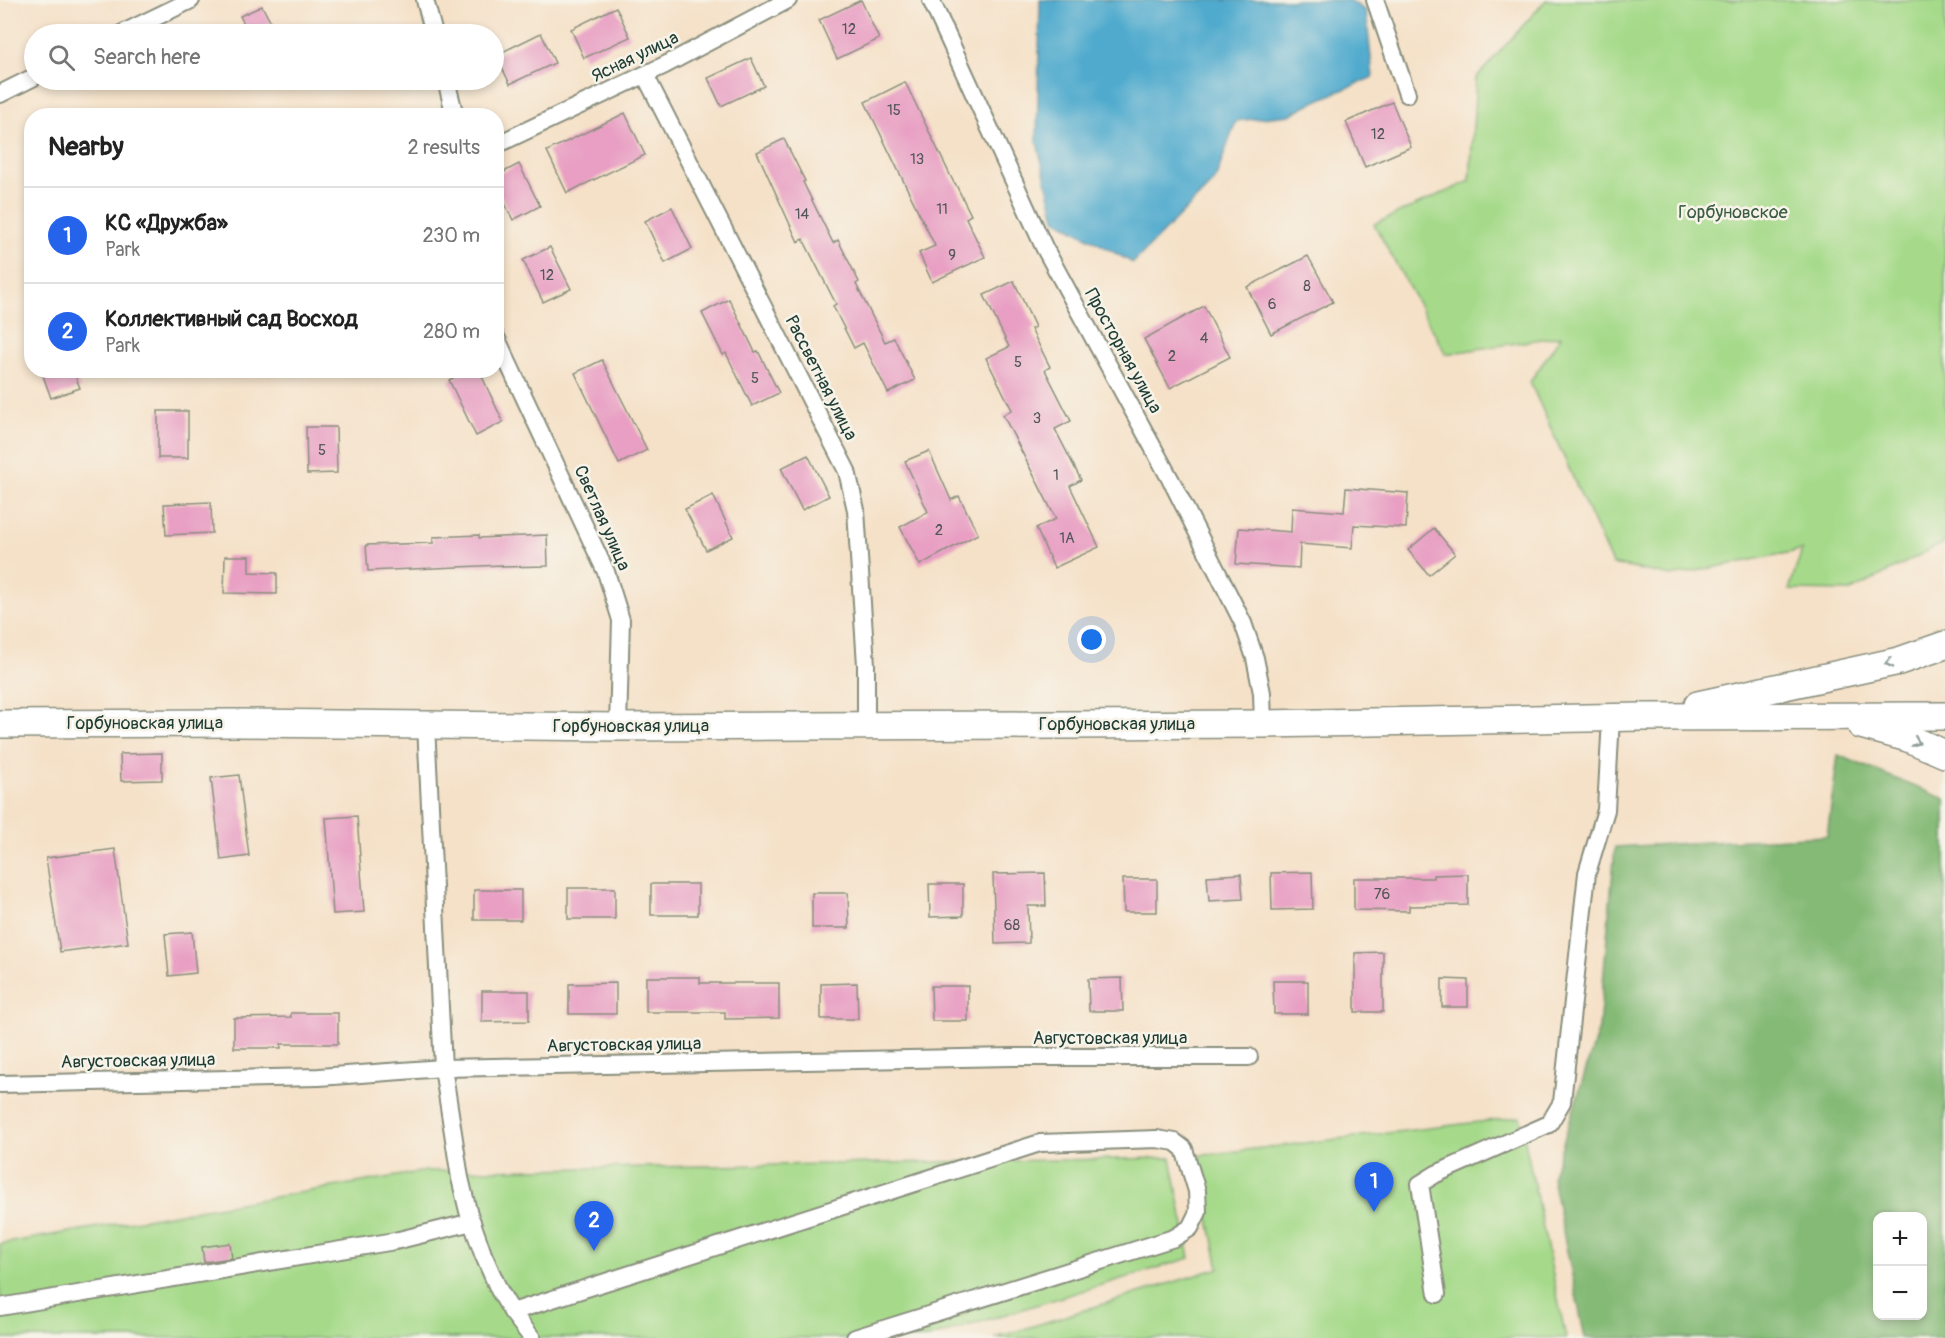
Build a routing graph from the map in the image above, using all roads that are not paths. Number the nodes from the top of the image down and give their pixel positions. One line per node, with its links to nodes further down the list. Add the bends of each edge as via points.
1 (191, 0): 6 (street)
2 (425, 0): 7 (street)
3 (788, 0): 8 (street, Ясная улица)
4 (931, 0): 22 (street, Просторная улица, via 1044,247 1174,486 1243,623 1262,693)
5 (1375, 0): 12 (street)
6 (142, 24)
7 (431, 24)
8 (645, 75): 14 (street, Ясная улица); 24 (street, Рассветная улица, via 847,471 856,510)
9 (24, 82): 11 (street)
10 (448, 90): 13 (street)
11 (0, 94)
12 (1407, 94)
13 (453, 108)
14 (504, 141)
15 (504, 354): 25 (street, Светлая улица, via 614,596 622,638)
16 (1945, 645): 19 (main road, one-way to 19, via 1899,661)
17 (1798, 716): 18 (main road); 19 (main road); 26 (main road, one-way to 26, via 1866,726)
18 (1945, 716)
19 (1641, 717): 20 (main road, Горбуновская улица)
20 (1611, 718): 22 (main road, Горбуновская улица); 31 (street, via 1606,810 1587,873 1562,1102 1549,1124 1420,1184)
21 (0, 724): 23 (main road, Горбуновская улица)
22 (1263, 724): 24 (main road, Горбуновская улица)
23 (426, 725): 25 (main road, Горбуновская улица); 28 (street)
24 (866, 725): 25 (main road, Горбуновская улица)
25 (618, 726)
26 (1945, 754)
27 (1249, 1057): 28 (street, Августовская улица, via 1012,1057)
28 (443, 1068): 29 (street, Августовская улица, via 319,1077); 30 (street, via 459,1178)
29 (0, 1084)
30 (472, 1222): 32 (street, via 395,1241); 33 (street)
31 (1437, 1294)
32 (0, 1307)
33 (512, 1312): 34 (street); 35 (street, via 1040,1143 1157,1139 1175,1142 1184,1149 1197,1191 1198,1212 1190,1228 1174,1238)
34 (532, 1338)
35 (855, 1338)

